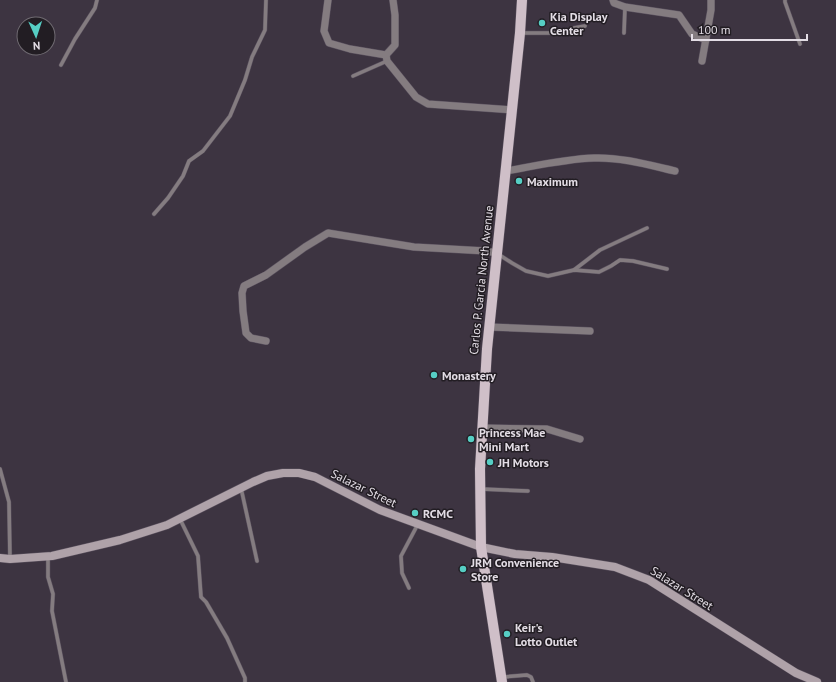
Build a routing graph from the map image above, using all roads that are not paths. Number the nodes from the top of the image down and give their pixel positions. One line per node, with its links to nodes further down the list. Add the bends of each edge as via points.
1 (97, 0): 17 (lane, via 95,8)
2 (266, 0): 22 (lane, via 265,30 230,116 203,151 189,161 183,176)
3 (328, 0): 15 (street, via 324,31 329,43)
4 (393, 0): 15 (street, via 395,45)
5 (522, 0): 11 (main road, Carlos P. Garcia North Avenue)
6 (613, 0): 9 (street, via 614,3)
7 (711, 0): 13 (street)
8 (785, 0): 14 (lane)
9 (625, 7): 12 (lane); 13 (street, via 679,15 692,34)
10 (585, 26): 11 (lane, via 574,28 570,33)
11 (520, 33): 19 (main road, Carlos P. Garcia North Avenue)
12 (624, 33)
13 (706, 40): 16 (street)
14 (800, 44)
15 (387, 58): 18 (lane); 19 (street, via 416,98 428,104)
16 (702, 61)
17 (61, 65)
18 (353, 76)
19 (512, 110): 20 (main road, Carlos P. Garcia North Avenue)
20 (506, 171): 21 (street, via 573,159 595,158 620,159); 24 (main road, Carlos P. Garcia North Avenue)
21 (675, 171)
22 (154, 214)
23 (647, 228): 26 (lane, via 600,250)
24 (497, 253): 26 (lane, via 526,271 548,276); 27 (main road, Carlos P. Garcia North Avenue); 29 (street, via 414,246 328,233 266,275 244,286 242,293 246,333 251,338)
25 (667, 269): 26 (lane, via 620,260 599,272)
26 (574, 270)
27 (489, 328): 28 (street); 30 (main road, Carlos P. Garcia North Avenue)
28 (590, 331)
29 (266, 342)
30 (482, 428): 31 (street, via 547,429); 34 (main road, Carlos P. Garcia North Avenue)
31 (580, 439)
32 (0, 469): 41 (lane, via 9,502)
33 (241, 488): 36 (street, Salazar Street); 37 (street, Salazar Street, via 267,476 299,473 314,477 380,510); 42 (lane)
34 (480, 489): 35 (lane); 38 (main road, Carlos P. Garcia North Avenue)
35 (528, 491)
36 (180, 518): 39 (street, Salazar Street, via 167,525 120,540); 46 (lane, via 198,556 201,597 227,638)
37 (418, 524): 38 (street, Salazar Street); 43 (lane, via 401,556 402,573)
38 (481, 547): 44 (main road, Carlos P. Garcia North Avenue); 48 (street, Salazar Street, via 615,567 649,580 796,673)
39 (48, 557): 41 (street, Salazar Street); 45 (lane, via 48,577 53,594 52,611)
40 (0, 558): 41 (street, Salazar Street)
41 (10, 559)
42 (257, 561)
43 (409, 588)
44 (502, 680): 47 (lane, via 525,674 530,676)
45 (66, 682)
46 (245, 682)
47 (533, 682)
48 (818, 682)

